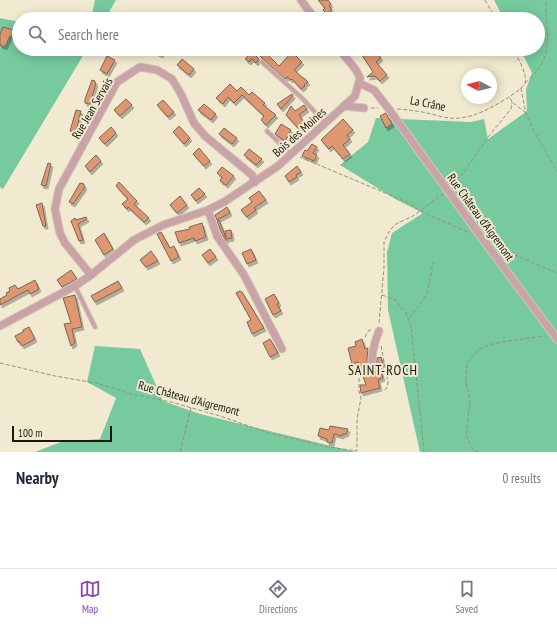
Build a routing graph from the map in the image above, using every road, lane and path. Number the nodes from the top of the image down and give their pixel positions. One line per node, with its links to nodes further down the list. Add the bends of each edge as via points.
1 (301, 0): 4 (street)
2 (485, 0): 5 (path)
3 (546, 0): 10 (path, La Crâne, via 549,43 547,54 534,76)
4 (310, 12)
5 (492, 12)
6 (345, 56): 9 (street, via 356,70 360,78)
7 (517, 56): 10 (path, via 525,76)
8 (262, 62): 18 (lane)
9 (359, 83): 14 (street, Bois des Moines, via 355,96); 16 (street, via 374,90)
10 (525, 83): 11 (path, La Crâne)
11 (521, 88): 12 (path, La Crâne); 17 (path)
12 (509, 97): 13 (path); 16 (path, La Crâne, via 479,114 458,118)
13 (512, 102): 17 (path); 23 (path, via 511,109 488,137 465,172)
14 (344, 106): 15 (street); 18 (street, Bois des Moines)
15 (364, 108): 16 (path, La Crâne)
16 (388, 108): 23 (street, Rue Château d'Aigremont)
17 (526, 114): 21 (path, via 534,133)
18 (325, 123): 20 (street, Bois des Moines)
19 (267, 131): 20 (lane)
20 (292, 154): 22 (street, Bois des Moines); 25 (path, via 410,203)
21 (557, 171)
22 (255, 182): 24 (street, Bois des Moines); 30 (street, Rue Jean Servais, via 252,175 205,136 194,123 172,79 157,70 140,67 117,82 59,189 55,209 60,233)
23 (448, 190): 25 (path); 26 (street, Rue Château d'Aigremont)
24 (208, 210): 30 (street, Bois des Moines, via 146,233); 39 (street, via 217,236 244,275)
25 (420, 211): 26 (path); 32 (path, via 396,224 384,242)
26 (482, 238): 37 (street, Rue Château d'Aigremont)
27 (494, 244): 29 (path)
28 (433, 262): 33 (path, via 428,291)
29 (557, 273)
30 (91, 275): 31 (street, Bois des Moines)
31 (75, 286): 34 (street, Bois des Moines); 35 (lane)
32 (382, 295): 33 (path, via 395,300); 36 (path)
33 (408, 319): 48 (path, via 411,326)
34 (0, 326)
35 (95, 327)
36 (379, 331): 41 (street)
37 (555, 337): 45 (path, via 492,344 478,350 467,363 466,382 470,401 466,435)
38 (381, 346): 43 (path, via 388,382 387,388)
39 (282, 349)
40 (0, 363): 44 (path, Rue Château d'Aigremont, via 95,383)
41 (372, 369)
42 (361, 372): 46 (path, Rue Château d'Aigremont, via 361,398 357,419)
43 (383, 391)
44 (191, 408): 46 (path, Rue Château d'Aigremont, via 269,433 328,447); 47 (path)
45 (473, 450): 49 (path); 50 (path)
46 (358, 451)
47 (180, 452)
48 (424, 452)
49 (472, 452)
50 (479, 452)

